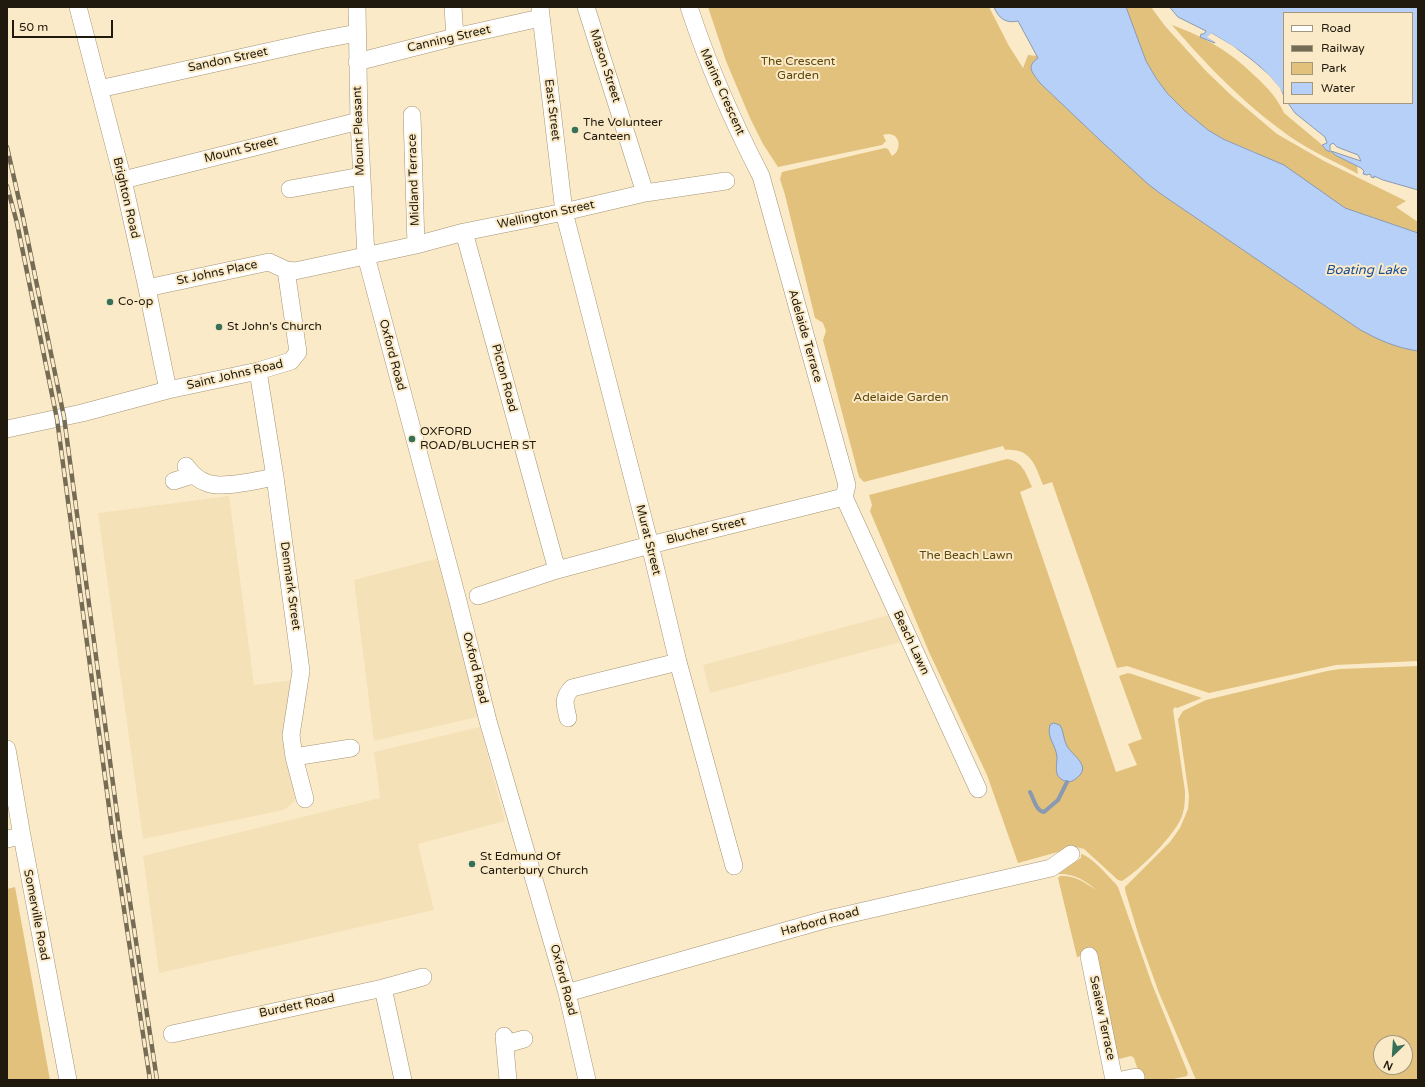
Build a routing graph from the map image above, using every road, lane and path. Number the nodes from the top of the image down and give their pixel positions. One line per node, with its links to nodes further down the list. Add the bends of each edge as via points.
1 (78, 7): 10 (street, Brighton Road)
2 (357, 7): 7 (street, Mount Pleasant)
3 (453, 7): 8 (street)
4 (586, 7): 18 (street, Mason Street)
5 (689, 7): 14 (street, Marine Crescent, via 702,47)
6 (540, 12): 8 (street, Canning Street); 19 (street, East Street)
7 (357, 34): 9 (street, Mount Pleasant); 10 (street, Sandon Street)
8 (455, 37): 9 (street, Canning Street)
9 (357, 62): 12 (street, Mount Pleasant)
10 (99, 89): 15 (street, Brighton Road)
11 (412, 115): 21 (street, Midland Terrace)
12 (359, 121): 13 (street, Mount Pleasant); 15 (street, Mount Street)
13 (361, 176): 17 (street); 22 (street, Mount Pleasant)
14 (761, 176): 30 (street, Adelaide Terrace, via 847,485)
15 (122, 180): 24 (street, Brighton Road)
16 (726, 181): 18 (street, Wellington Street)
17 (290, 189)
18 (645, 193): 19 (street, Wellington Street)
19 (564, 212): 20 (street, Wellington Street); 31 (street, Murat Street)
20 (464, 232): 21 (street, Wellington Street); 32 (street, Picton Road)
21 (416, 246): 22 (street, Wellington Street)
22 (366, 256): 23 (street, via 295,271); 47 (street, Oxford Road, via 488,721)
23 (286, 270): 24 (street, St Johns Place, via 268,262); 25 (street, Saint Johns Road, via 298,352 291,361)
24 (147, 288): 26 (street, Brighton Road)
25 (258, 371): 26 (street, Saint Johns Road); 28 (street, Denmark Street)
26 (168, 390): 27 (street, Saint Johns Road, via 82,413)
27 (7, 429)
28 (275, 477): 29 (street, via 231,485 208,484 189,470); 38 (street, Denmark Street, via 301,671 290,735)
29 (174, 481)
30 (844, 497): 31 (street, Blucher Street); 39 (street, Beach Lawn)
31 (650, 545): 32 (street, Blucher Street); 34 (street, Murat Street)
32 (557, 570): 33 (street, Blucher Street)
33 (478, 596)
34 (678, 662): 35 (street, via 622,682 572,688 566,694 565,700); 43 (street, Murat Street)
35 (568, 718)
36 (351, 748): 38 (street)
37 (7, 749): 41 (street, Somerville Road)
38 (294, 757): 40 (street, Denmark Street)
39 (978, 789)
40 (305, 799)
41 (14, 838): 50 (street, Somerville Road)
42 (1071, 854): 47 (street, Harbord Road, via 1051,868 824,920)
43 (734, 866)
44 (1089, 956): 54 (street, Seaiew Terrace)
45 (423, 977): 46 (street, Burdett Road)
46 (383, 988): 48 (street, Burdett Road); 51 (street)
47 (567, 993): 53 (street, Oxford Road)
48 (172, 1034)
49 (524, 1039): 52 (street, via 505,1040)
50 (68, 1080)
51 (403, 1080)
52 (508, 1080)
53 (587, 1080)
54 (1114, 1080)

